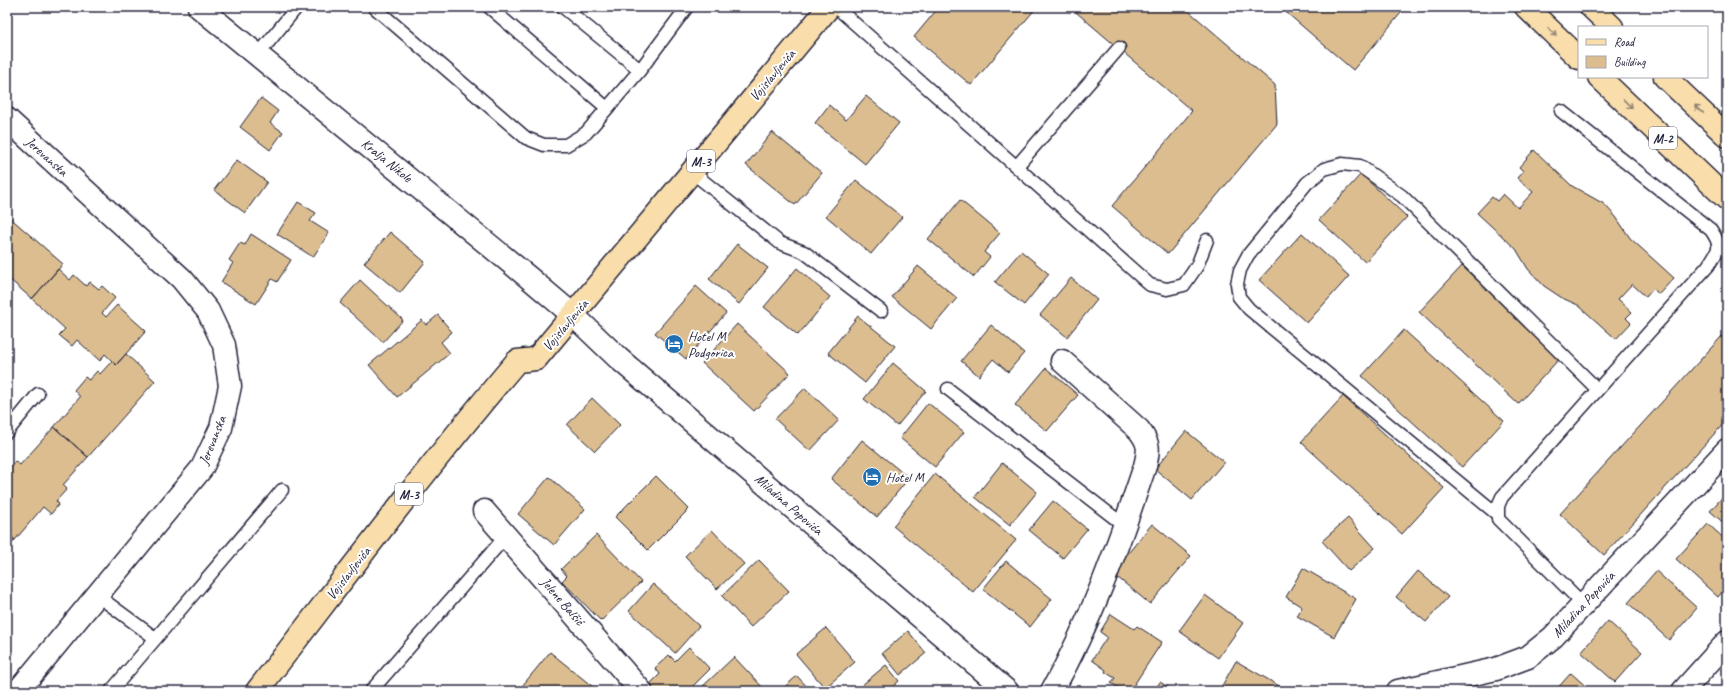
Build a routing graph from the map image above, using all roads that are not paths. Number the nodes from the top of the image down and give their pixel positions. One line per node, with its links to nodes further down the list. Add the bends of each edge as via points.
1 (199, 7): 13 (street, Kralja Nikole)
2 (297, 7): 13 (lane)
3 (489, 7): 18 (lane)
4 (563, 7): 15 (lane)
5 (687, 7): 15 (lane)
6 (829, 7): 23 (main road, Vojislavljevića / M-3)
7 (836, 7): 22 (lane)
8 (1526, 7): 14 (main road, one-way to 14)
9 (1591, 7): 11 (main road)
10 (381, 9): 18 (lane, via 526,138 544,145 566,145 586,133)
11 (1611, 26)
12 (1119, 48): 22 (lane)
13 (258, 55): 27 (street, Kralja Nikole)
14 (1578, 57)
15 (640, 70): 18 (lane)
16 (1600, 78): 24 (main road, M-2, one-way to 24)
17 (1666, 78): 21 (main road, one-way to 17)
18 (607, 108)
19 (1561, 111): 30 (lane, via 1711,230 1719,242 1718,250 1708,266)
20 (7, 119): 39 (street, Jerevanska, via 182,279 208,311 224,345 230,386 221,428 202,468)
21 (1727, 136)
22 (1017, 166): 25 (lane, via 1150,285 1167,290 1184,285 1197,266)
23 (692, 172): 26 (lane, via 780,243 804,252); 27 (main road, Vojislavljevića / M-3)
24 (1727, 199)
25 (1207, 240)
26 (881, 311)
27 (573, 315): 45 (main road, Vojislavljevića / M-3, via 536,360 516,361 493,388); 48 (street, Miladina Popovića, via 618,358)
28 (1062, 361): 37 (street, via 1139,430 1146,440 1149,452)
29 (948, 389): 37 (lane)
30 (1597, 389): 36 (lane, via 1502,497); 36 (lane, via 1402,196 1360,166 1342,164 1330,167 1306,183 1248,255 1240,270 1237,284 1239,297 1249,309)
31 (38, 394): 32 (lane)
32 (7, 432)
33 (1727, 450): 40 (street, Miladina Popovića)
34 (282, 490): 41 (lane)
35 (484, 511): 38 (street, Jelene Balšić)
36 (1497, 514): 40 (lane, via 1498,519)
37 (1125, 526): 49 (street, via 1079,640)
38 (506, 536): 46 (lane); 47 (street, Jelene Balšić)
39 (98, 596): 41 (lane); 43 (street, Jerevanska)
40 (1583, 604): 50 (street, Miladina Popovića, via 1553,637 1528,657 1496,669)
41 (155, 638): 44 (lane)
42 (1727, 642): 51 (street)
43 (18, 691)
44 (111, 691)
45 (257, 691)
46 (371, 691)
47 (641, 691)
48 (1006, 691)
49 (1052, 691)
50 (1398, 691)
51 (1683, 691)

